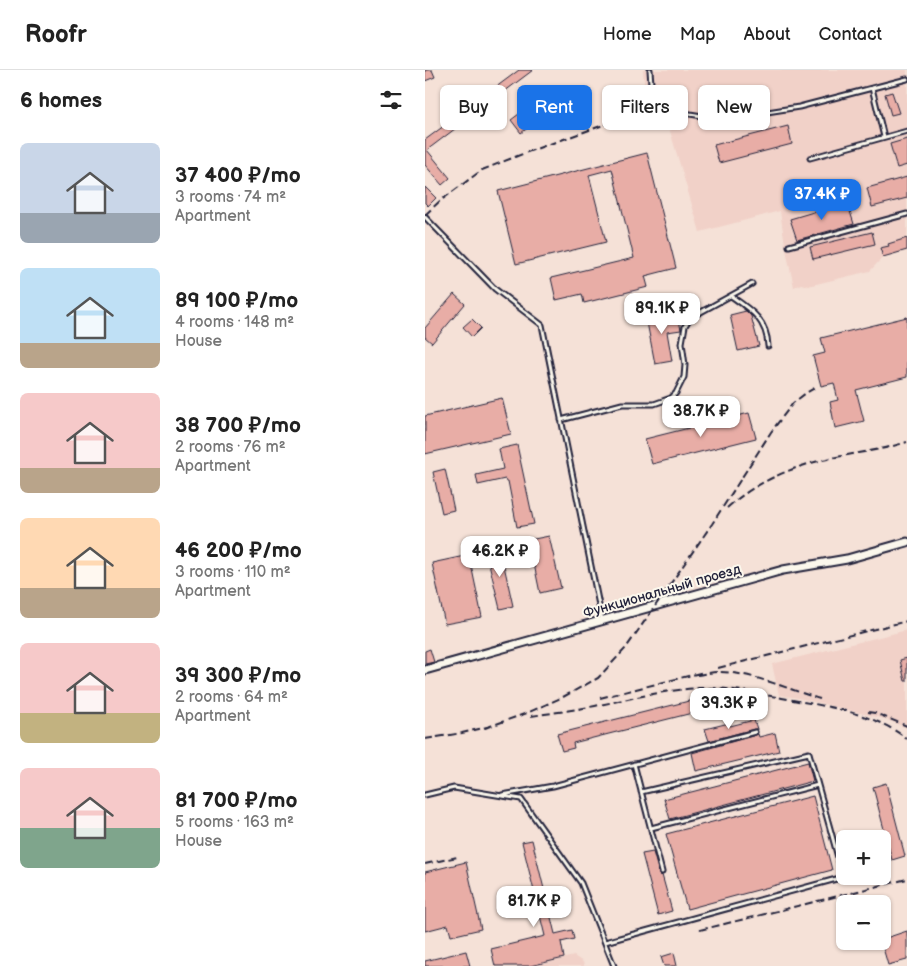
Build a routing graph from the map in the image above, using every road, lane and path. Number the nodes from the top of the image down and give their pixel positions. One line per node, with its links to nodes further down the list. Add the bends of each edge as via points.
1 (650, 70): 3 (lane, via 651,84 661,104 683,113 708,117 741,116 799,107)
2 (907, 79): 3 (lane)
3 (872, 88): 5 (lane)
4 (907, 131): 5 (lane)
5 (884, 137): 6 (lane)
6 (810, 158)
7 (907, 214): 9 (lane)
8 (425, 217): 13 (lane, via 495,289 542,325)
9 (789, 246)
10 (752, 284): 11 (lane)
11 (731, 296): 12 (lane, via 759,318 767,334); 13 (lane, via 690,318 685,326 682,343 685,377 671,398 654,404 622,404)
12 (768, 346)
13 (561, 420): 15 (lane)
14 (907, 542): 15 (street, Функциональный проезд, via 847,559 783,570)
15 (602, 621): 16 (street, Функциональный проезд)
16 (425, 670)
17 (755, 732): 18 (lane)
18 (634, 764): 20 (lane); 22 (lane, via 553,786)
19 (817, 785): 20 (lane, via 809,753); 23 (lane); 25 (lane, via 841,868 840,878)
20 (641, 792): 23 (lane)
21 (425, 795): 22 (lane, via 454,788)
22 (499, 795): 25 (lane, via 521,799 581,882)
23 (651, 828): 24 (lane)
24 (662, 872)
25 (605, 942): 26 (lane)
26 (614, 966)

